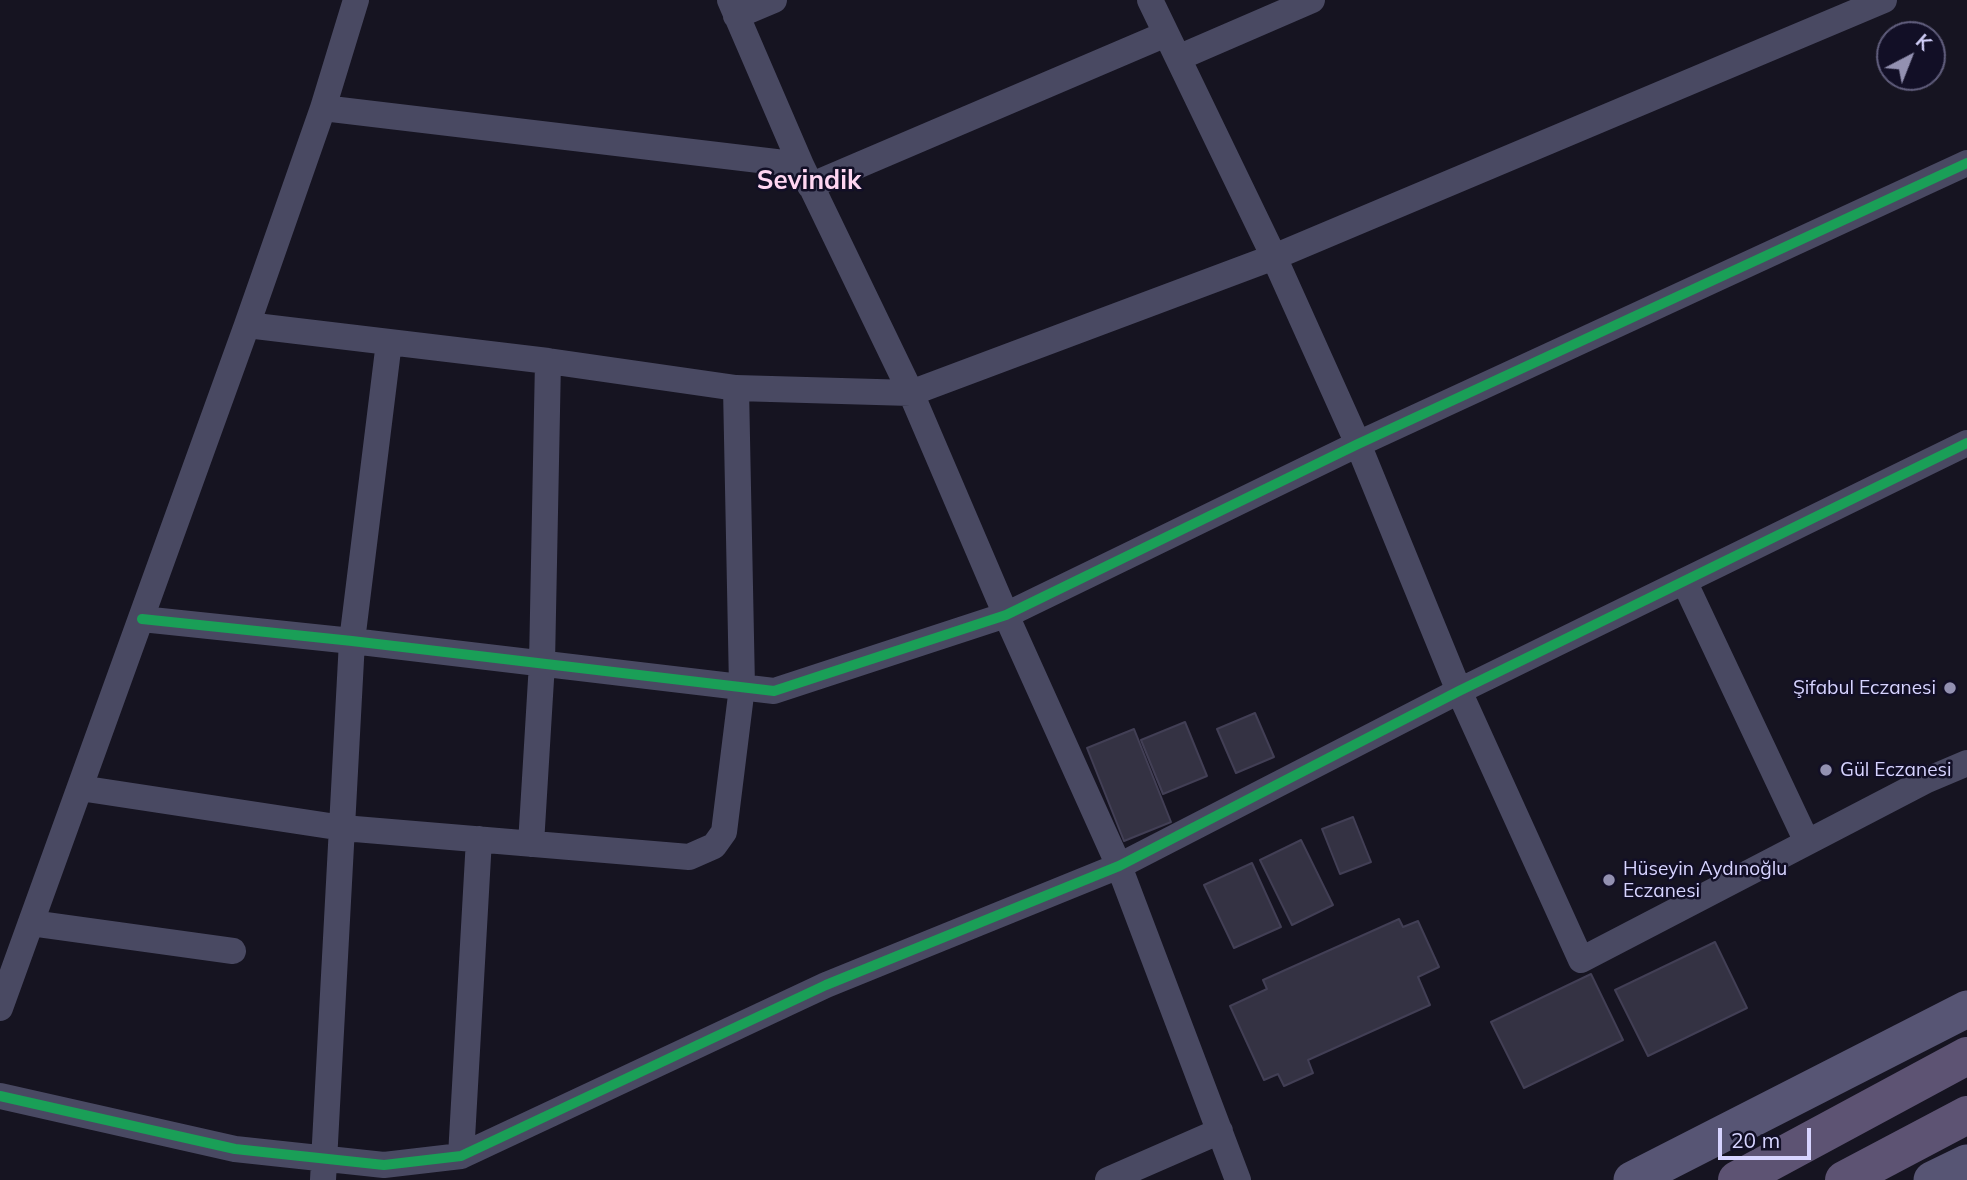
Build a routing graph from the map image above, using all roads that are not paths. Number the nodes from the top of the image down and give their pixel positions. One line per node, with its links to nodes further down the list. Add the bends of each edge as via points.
1 (356, 0): 9 (street)
2 (774, 0): 6 (street)
3 (1150, 0): 7 (street)
4 (1312, 0): 8 (street)
5 (1884, 0): 12 (street)
6 (733, 8): 11 (street)
7 (1166, 34): 8 (street); 11 (street)
8 (1178, 58): 12 (street)
9 (323, 108): 11 (street); 13 (street)
10 (1967, 163): 19 (street)
11 (806, 176): 17 (street)
12 (1275, 257): 17 (street); 19 (street)
13 (247, 325): 14 (street); 22 (street)
14 (389, 342): 15 (street); 23 (street)
15 (548, 360): 16 (street); 24 (street)
16 (736, 388): 17 (street); 25 (street)
17 (911, 393): 21 (street)
18 (1967, 443): 20 (street)
19 (1358, 444): 21 (street); 26 (street)
20 (1684, 581): 26 (street); 31 (street)
21 (1006, 615): 25 (street, via 774,691); 33 (street)
22 (142, 619): 23 (street); 28 (street)
23 (352, 640): 24 (street); 29 (street)
24 (542, 663): 25 (street); 32 (street)
25 (742, 687): 32 (street, via 724,831 713,846 689,857)
26 (1459, 691): 31 (street, via 1581,960); 33 (street)
27 (1967, 764): 31 (street)
28 (80, 788): 29 (street); 34 (street)
29 (343, 828): 30 (street); 44 (street)
30 (479, 839): 32 (street); 42 (street)
31 (1807, 842)
32 (531, 844)
33 (1119, 866): 41 (street); 42 (street, via 826,985)
34 (31, 923): 35 (street); 36 (street)
35 (233, 951)
36 (0, 1009)
37 (1967, 1009): 47 (main road)
38 (1967, 1056): 48 (main road)
39 (0, 1096): 44 (street)
40 (1967, 1115): 49 (main road)
41 (1220, 1130): 45 (street); 46 (street)
42 (461, 1156): 44 (street)
43 (1967, 1163): 50 (main road)
44 (323, 1169)
45 (1108, 1180)
46 (1238, 1180)
47 (1632, 1180)
48 (1737, 1180)
49 (1844, 1180)
50 (1932, 1180)

